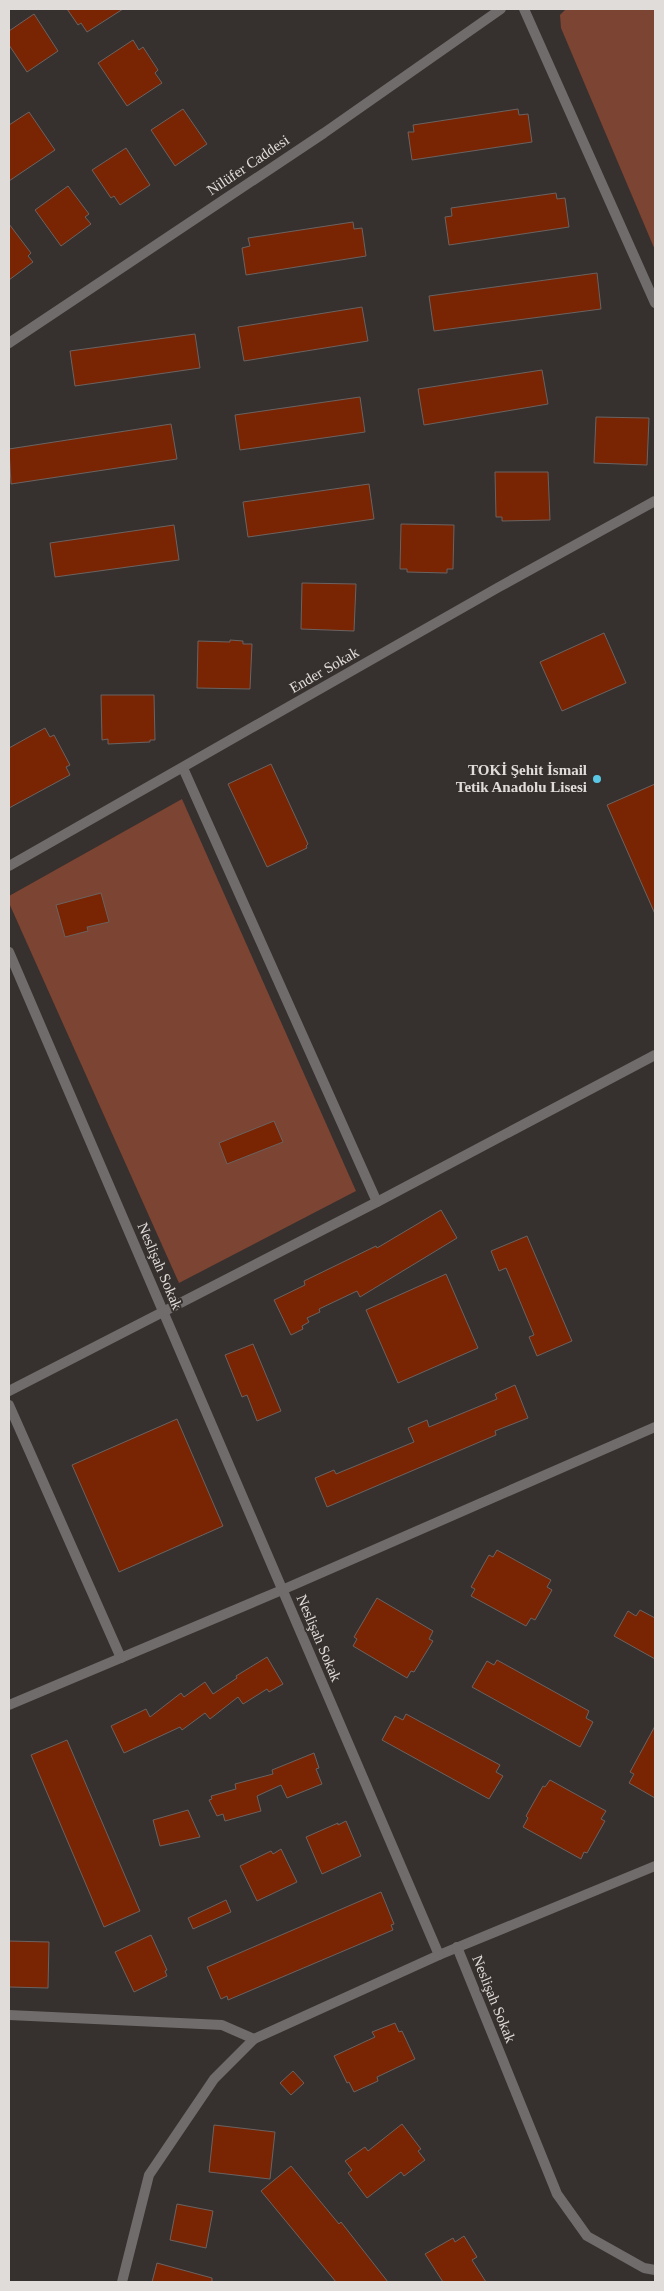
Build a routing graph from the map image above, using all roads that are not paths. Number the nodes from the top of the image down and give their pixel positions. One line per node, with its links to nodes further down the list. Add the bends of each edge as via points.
1 (501, 9): 4 (street, Nilüfer Caddesi, via 324,133)
2 (524, 9): 3 (street)
3 (655, 303)
4 (9, 343)
5 (655, 501): 6 (street, Ender Sokak)
6 (183, 768): 7 (street, Ender Sokak); 10 (street)
7 (9, 866)
8 (9, 952): 11 (street, Neslişah Sokak)
9 (655, 1055): 10 (street)
10 (377, 1202): 11 (street)
11 (162, 1311): 12 (street); 15 (street, Neslişah Sokak)
12 (9, 1391)
13 (9, 1405): 16 (street)
14 (655, 1426): 15 (street)
15 (282, 1590): 16 (street); 20 (street, Neslişah Sokak)
16 (121, 1658): 17 (street)
17 (9, 1705)
18 (655, 1866): 19 (street)
19 (457, 1947): 20 (street, Neslişah Sokak); 23 (street, Neslişah Sokak, via 557,2194 587,2236 644,2268)
20 (439, 1955): 22 (street)
21 (9, 2015): 22 (street, via 222,2025)
22 (254, 2039): 24 (street, via 214,2079 149,2175)
23 (655, 2270)
24 (122, 2282)

